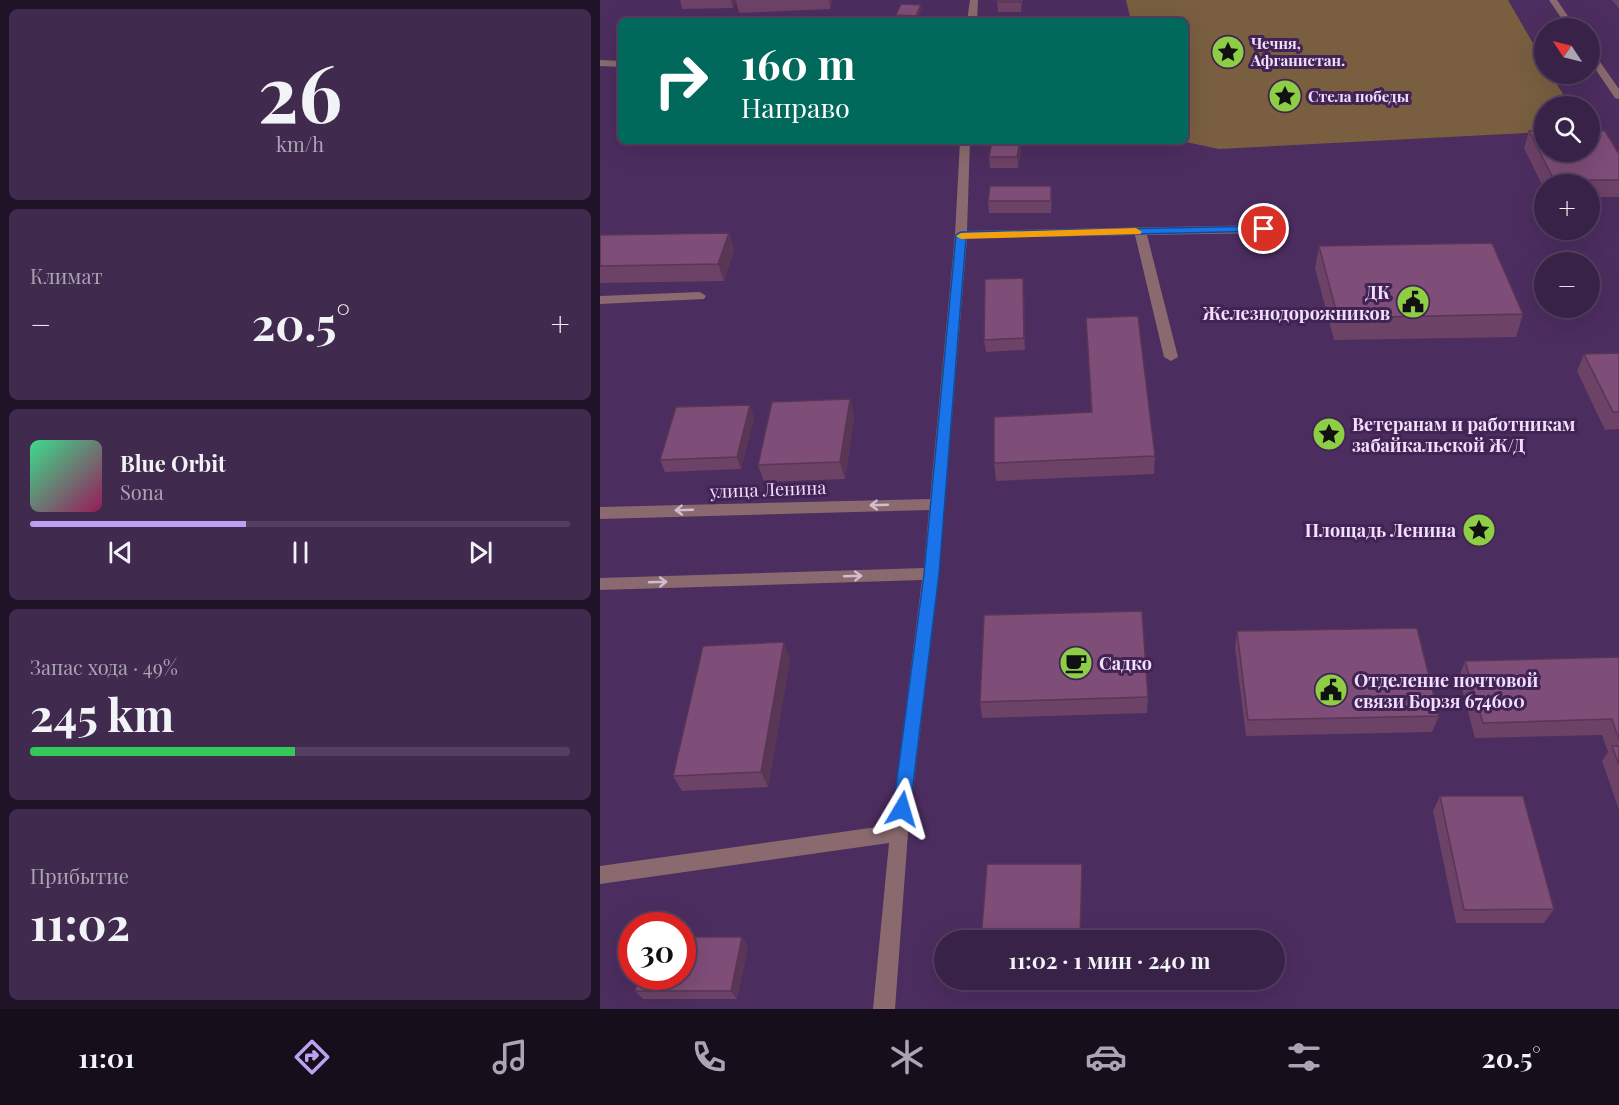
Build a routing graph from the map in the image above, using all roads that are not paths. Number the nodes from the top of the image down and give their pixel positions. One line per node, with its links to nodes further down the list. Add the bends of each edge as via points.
1 (974, 0): 3 (street)
2 (1553, 0): 4 (street)
3 (972, 18)
4 (1565, 18)
5 (600, 63): 6 (street)
6 (618, 64)
7 (1600, 68): 8 (street)
8 (1619, 96)
9 (965, 144): 12 (street)
10 (1264, 229): 11 (street)
11 (1140, 231): 12 (street); 15 (street)
12 (961, 235): 16 (street)
13 (700, 296): 14 (street)
14 (600, 300)
15 (1171, 357)
16 (937, 504): 17 (street, улица Ленина, one-way to 17); 18 (street)
17 (600, 513)
18 (931, 574): 19 (street, one-way to 18); 20 (street)
19 (600, 584)
20 (899, 833): 21 (street); 22 (street)
21 (600, 875)
22 (884, 1009)

